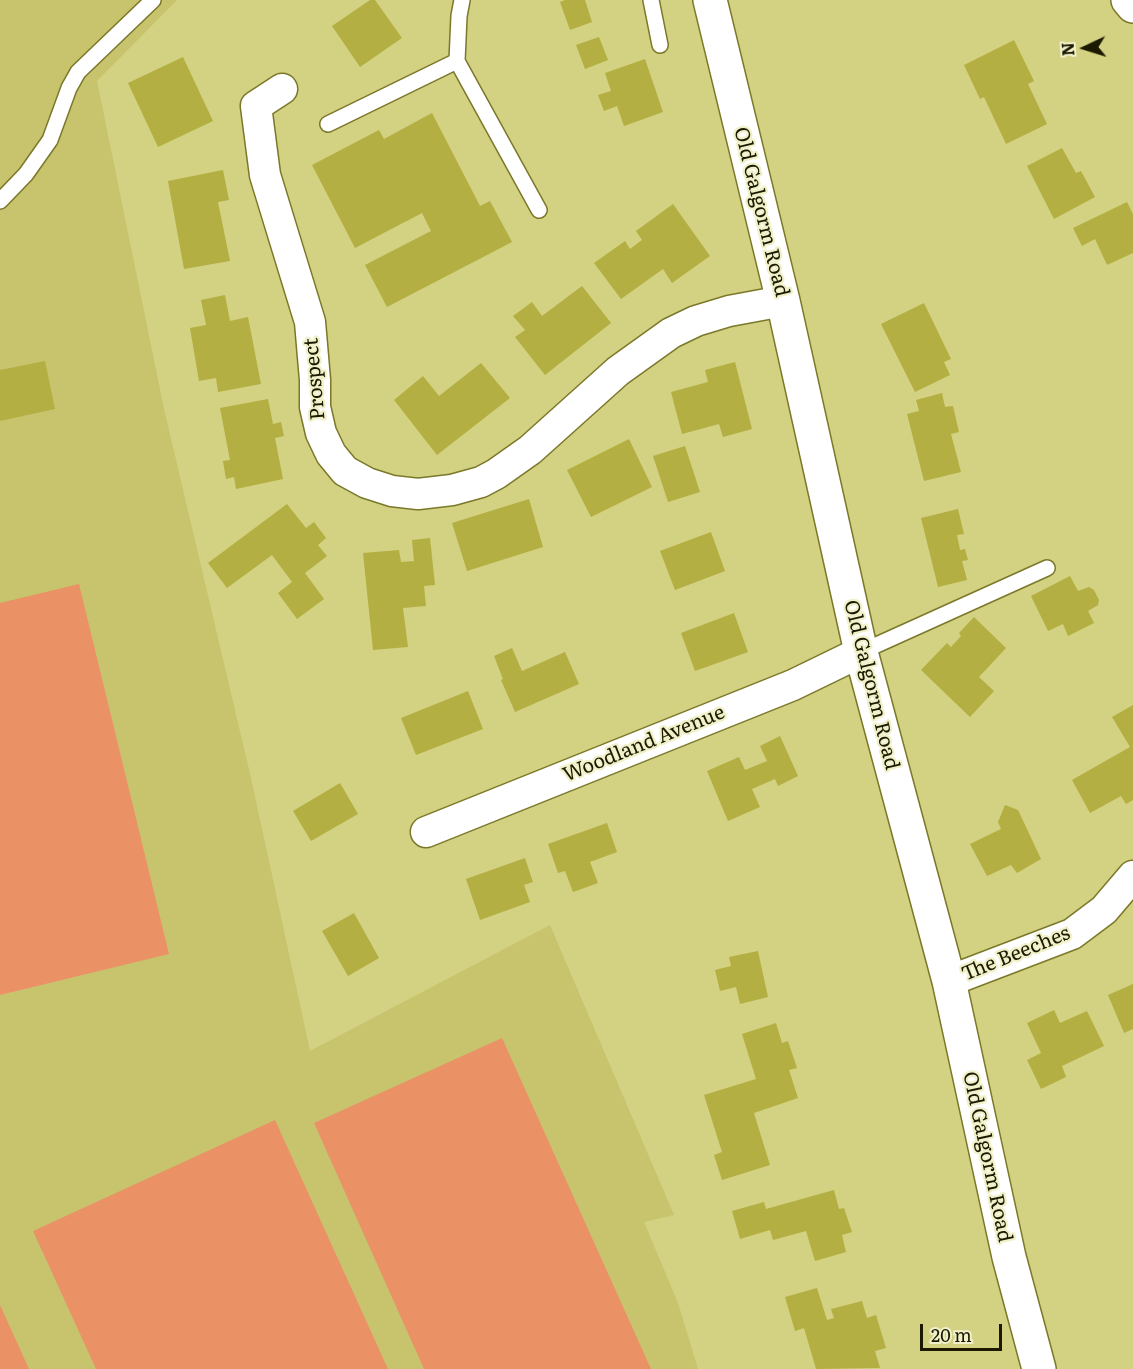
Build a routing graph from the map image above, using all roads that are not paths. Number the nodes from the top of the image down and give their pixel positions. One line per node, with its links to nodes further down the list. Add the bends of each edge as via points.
1 (153, 0): 11 (lane, via 78,72 50,140)
2 (462, 0): 8 (lane)
3 (651, 0): 7 (lane)
4 (710, 0): 13 (street, Old Galgorm Road)
5 (1128, 0): 6 (street)
6 (1133, 6)
7 (660, 45)
8 (457, 61): 10 (lane); 12 (lane)
9 (282, 89): 13 (street, Prospect, via 256,106 265,175 310,322 315,407 331,454 345,471 367,483 418,494 480,482 530,450 618,371 671,333 729,311)
10 (328, 124)
11 (0, 201)
12 (539, 210)
13 (783, 301): 15 (street, Old Galgorm Road)
14 (1047, 568): 15 (lane)
15 (861, 652): 16 (street, Woodland Avenue, via 793,685); 18 (street, Old Galgorm Road)
16 (426, 832)
17 (1133, 876): 18 (street, The Beeches, via 1104,910 1072,934)
18 (949, 981): 19 (street, Old Galgorm Road, via 1009,1257)
19 (1039, 1369)

